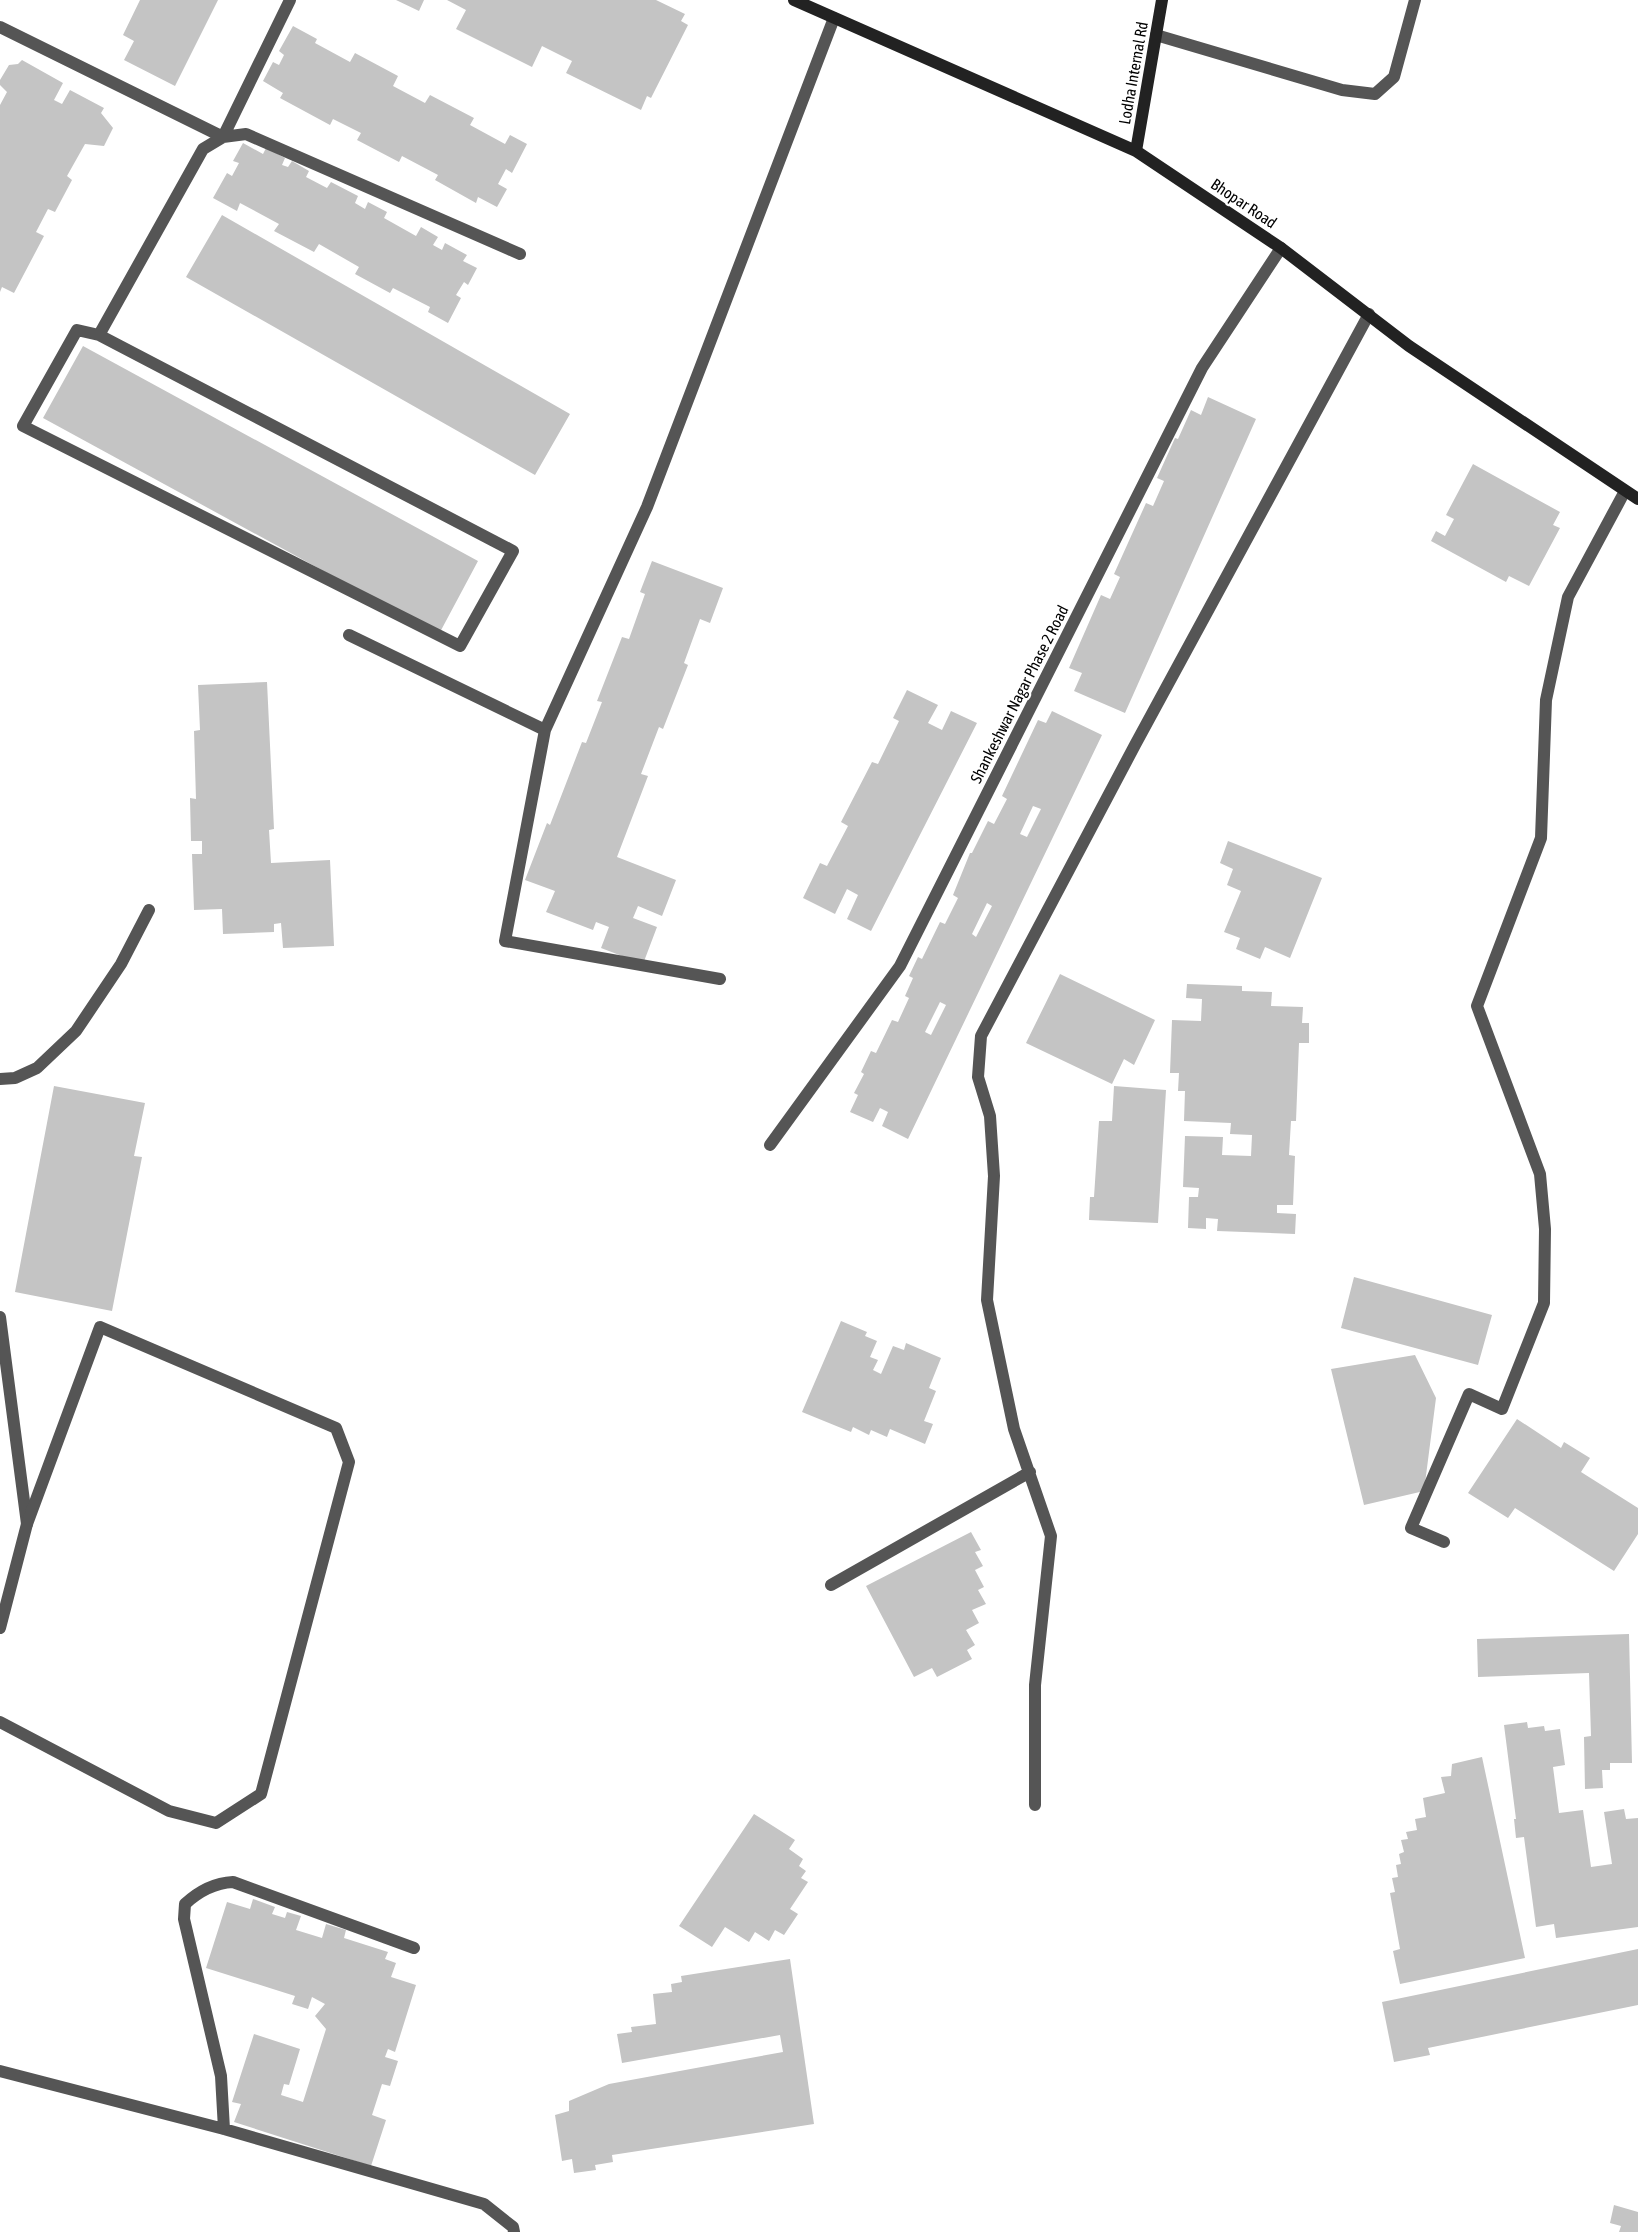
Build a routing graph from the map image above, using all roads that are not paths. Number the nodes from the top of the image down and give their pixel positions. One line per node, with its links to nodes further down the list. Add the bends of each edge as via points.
1 (290, 0): 8 (street)
2 (794, 0): 5 (street, Bhopar Road)
3 (1162, 0): 7 (street, Lodha Internal Rd)
4 (1415, 0): 7 (street, via 1394,77 1374,94 1342,90)
5 (834, 18): 9 (street, Bhopar Road); 17 (street, via 647,507)
6 (0, 27): 8 (street)
7 (1156, 35): 9 (street, Lodha Internal Rd)
8 (223, 137): 11 (street, via 246,134); 13 (street, via 203,149)
9 (1136, 151): 10 (street, Bhopar Road)
10 (1281, 248): 12 (street, Bhopar Road); 21 (street, Shankeshwar Nagar Phase 2 Road, via 1202,368 900,966)
11 (520, 254)
12 (1369, 314): 14 (street, Bhopar Road, via 1409,346); 23 (street, via 981,1036 978,1077 990,1116 994,1176 987,1300 1014,1429)
13 (99, 335): 13 (street, via 77,330 23,426 460,646 513,551)
14 (1625, 491): 15 (street, Bhopar Road); 25 (street, via 1568,597 1546,700 1541,838 1478,1006 1540,1174 1545,1229 1544,1303 1502,1409 1469,1394 1411,1528)
15 (1638, 499)
16 (349, 635): 17 (street)
17 (545, 730): 19 (street, via 504,941)
18 (149, 910): 20 (street, via 121,964 76,1031 37,1068 15,1078)
19 (720, 979)
20 (0, 1079)
21 (770, 1144)
22 (0, 1317): 24 (street)
23 (1030, 1472): 26 (street); 29 (street, via 1051,1536 1035,1685)
24 (27, 1524): 27 (street); 28 (street, via 100,1327 336,1428 349,1462 261,1794 216,1823 169,1811)
25 (1444, 1542)
26 (831, 1585)
27 (0, 1628)
28 (0, 1722)
29 (1035, 1805)
30 (414, 1948): 32 (street, via 232,1882 219,1882 185,1904 184,1919 221,2076)
31 (0, 2071): 32 (street)
32 (224, 2129): 33 (street, via 484,2204)
33 (514, 2232)

